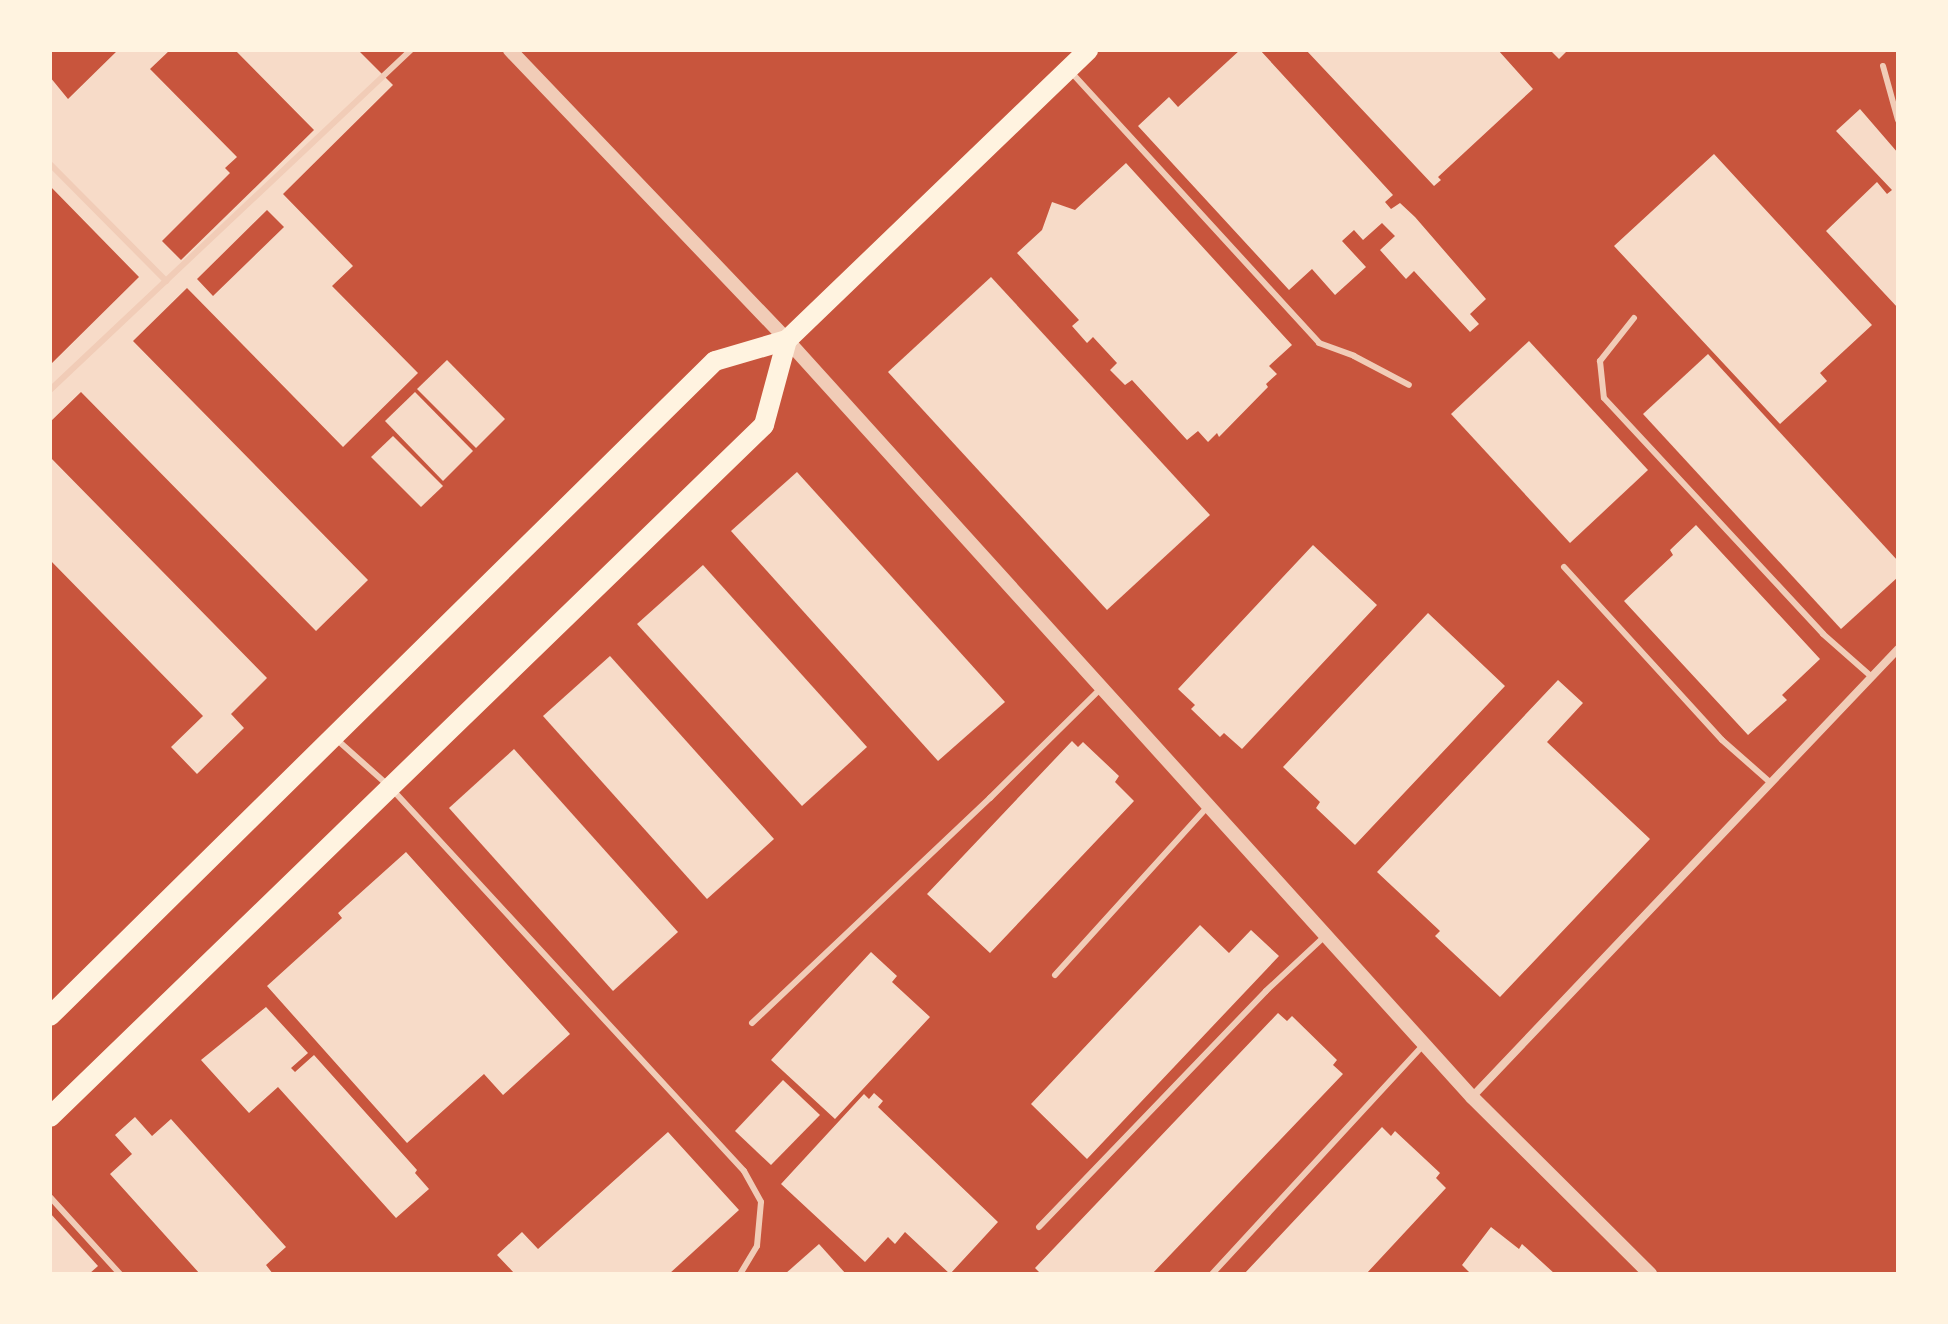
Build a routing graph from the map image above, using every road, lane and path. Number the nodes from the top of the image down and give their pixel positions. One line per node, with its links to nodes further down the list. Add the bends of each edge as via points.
1 (411, 50): 8 (lane)
2 (510, 50): 10 (street)
3 (1088, 50): 5 (main road)
4 (1883, 66): 6 (lane)
5 (1068, 69): 10 (main road); 11 (lane, via 1319,343)
6 (1898, 120)
7 (50, 164): 8 (lane)
8 (166, 281): 12 (lane)
9 (1634, 318): 15 (lane, via 1600,361 1604,398 1823,634)
10 (787, 340): 16 (street); 17 (main road, via 715,361); 19 (main road, via 764,425)
11 (1409, 385)
12 (50, 390)
13 (1564, 567): 18 (lane, via 1722,740)
14 (1898, 649): 15 (street)
15 (1872, 677): 18 (street)
16 (1101, 688): 20 (street); 24 (lane)
17 (333, 737): 19 (lane); 23 (main road)
18 (1771, 783): 26 (street)
19 (390, 787): 27 (main road); 31 (lane, via 744,1171 761,1202 757,1246)
20 (1208, 806): 21 (street); 22 (lane)
21 (1326, 935): 25 (street); 29 (lane)
22 (1055, 975)
23 (50, 1016)
24 (752, 1023)
25 (1424, 1044): 26 (street); 32 (lane)
26 (1472, 1097): 33 (street)
27 (50, 1117)
28 (50, 1197): 30 (lane)
29 (1039, 1227)
30 (120, 1274)
31 (740, 1274)
32 (1212, 1274)
33 (1650, 1274)

